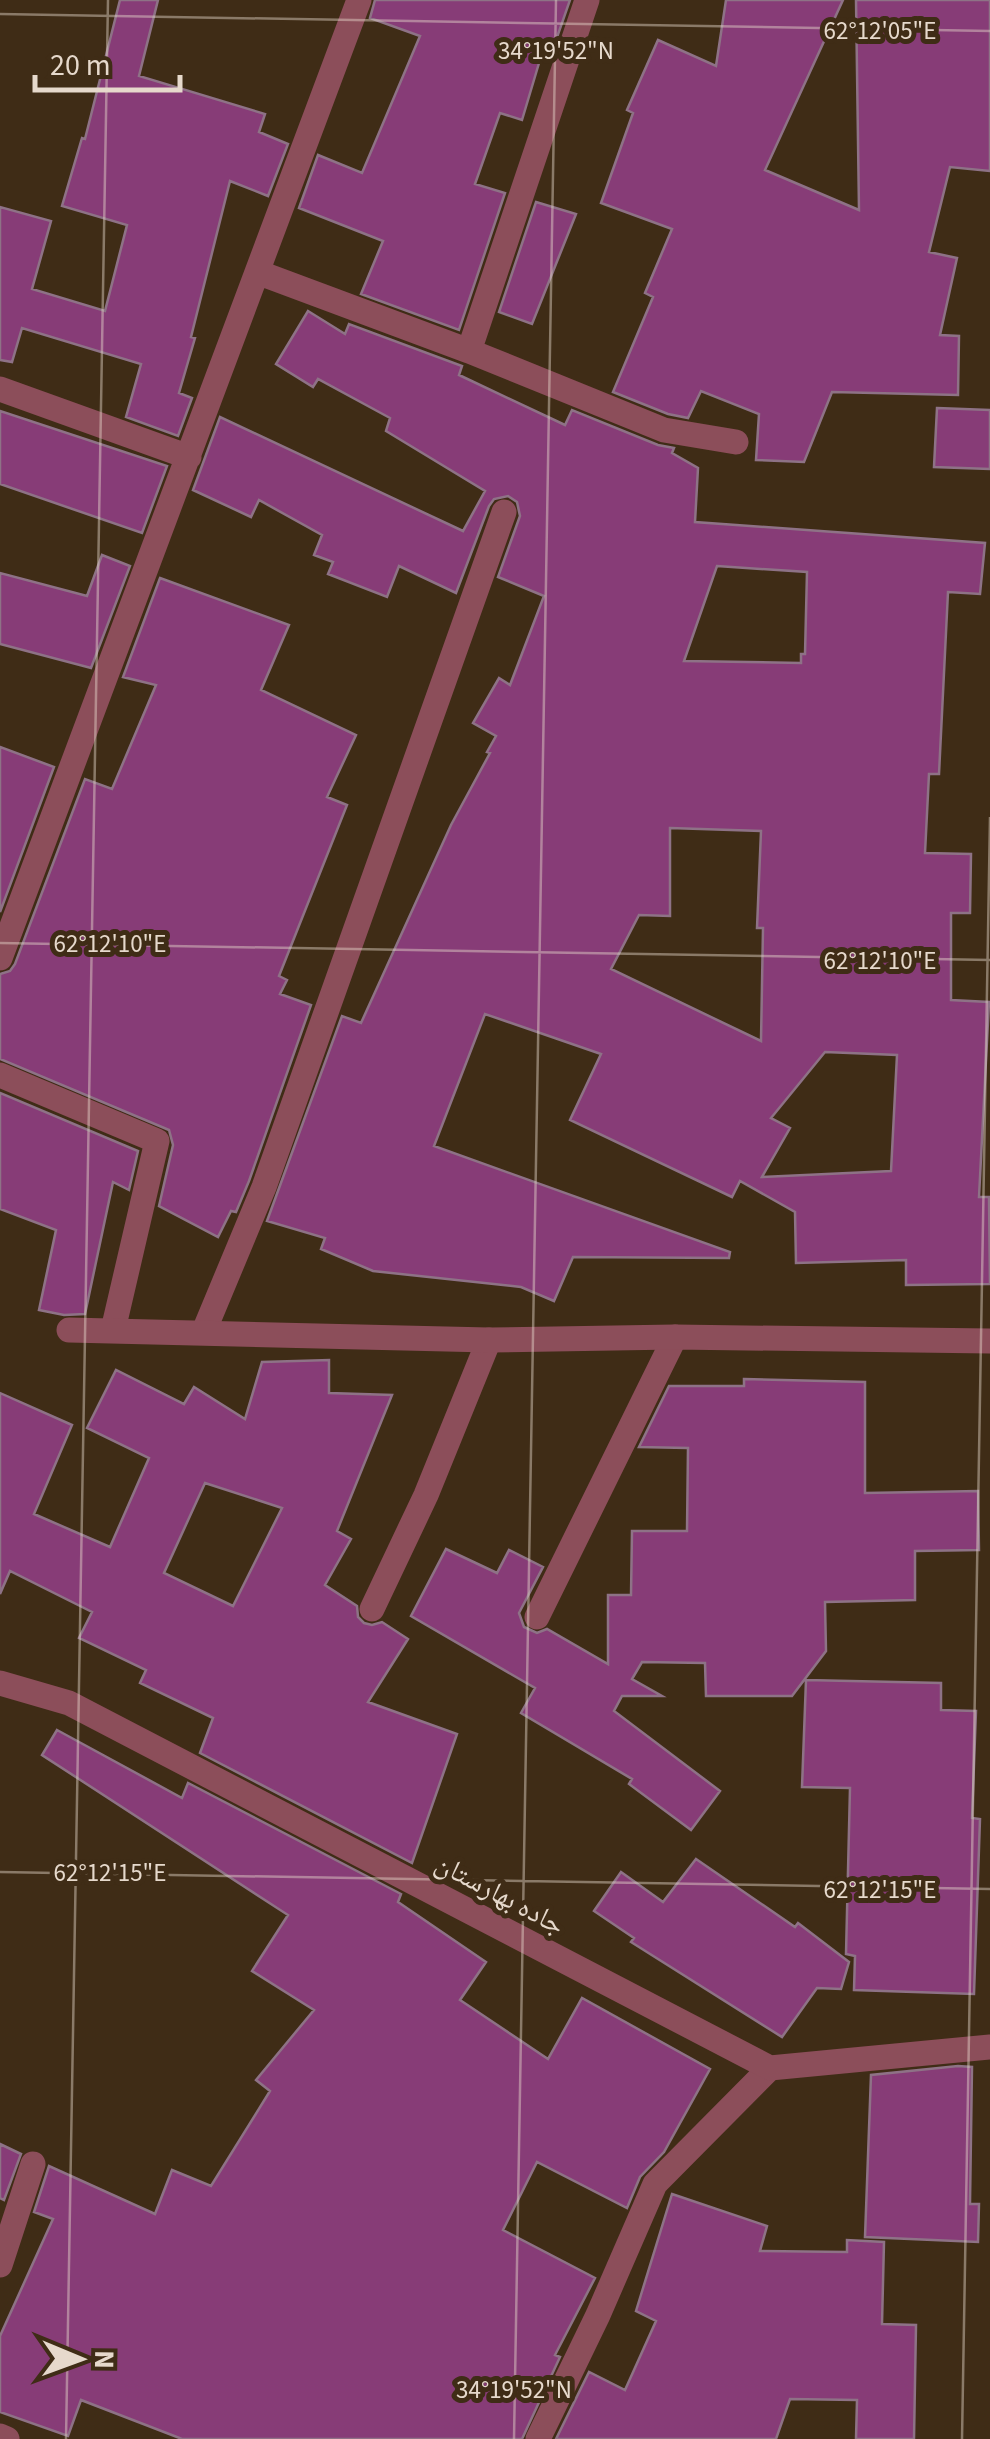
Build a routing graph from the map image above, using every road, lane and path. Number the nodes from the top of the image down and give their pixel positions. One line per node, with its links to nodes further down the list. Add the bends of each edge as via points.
1 (358, 0): 3 (street)
2 (586, 0): 4 (street)
3 (257, 272): 4 (street); 7 (street)
4 (468, 350): 6 (street, via 664,430)
5 (0, 389): 7 (street)
6 (736, 442)
7 (188, 458): 9 (street)
8 (504, 512): 13 (street, via 264,1186)
9 (0, 958)
10 (0, 1075): 12 (street, via 157,1141)
11 (69, 1330): 12 (street)
12 (113, 1330): 13 (street)
13 (204, 1331): 15 (street)
14 (675, 1337): 15 (street); 16 (street); 18 (street)
15 (489, 1340): 17 (street)
16 (990, 1341)
17 (372, 1609)
18 (537, 1617)
19 (0, 1684): 21 (street, جاده بهارستان, via 69,1703)
20 (990, 2047): 21 (street)
21 (770, 2068): 24 (street, via 655,2184)
22 (33, 2164): 23 (street)
23 (0, 2265)
24 (538, 2439)

